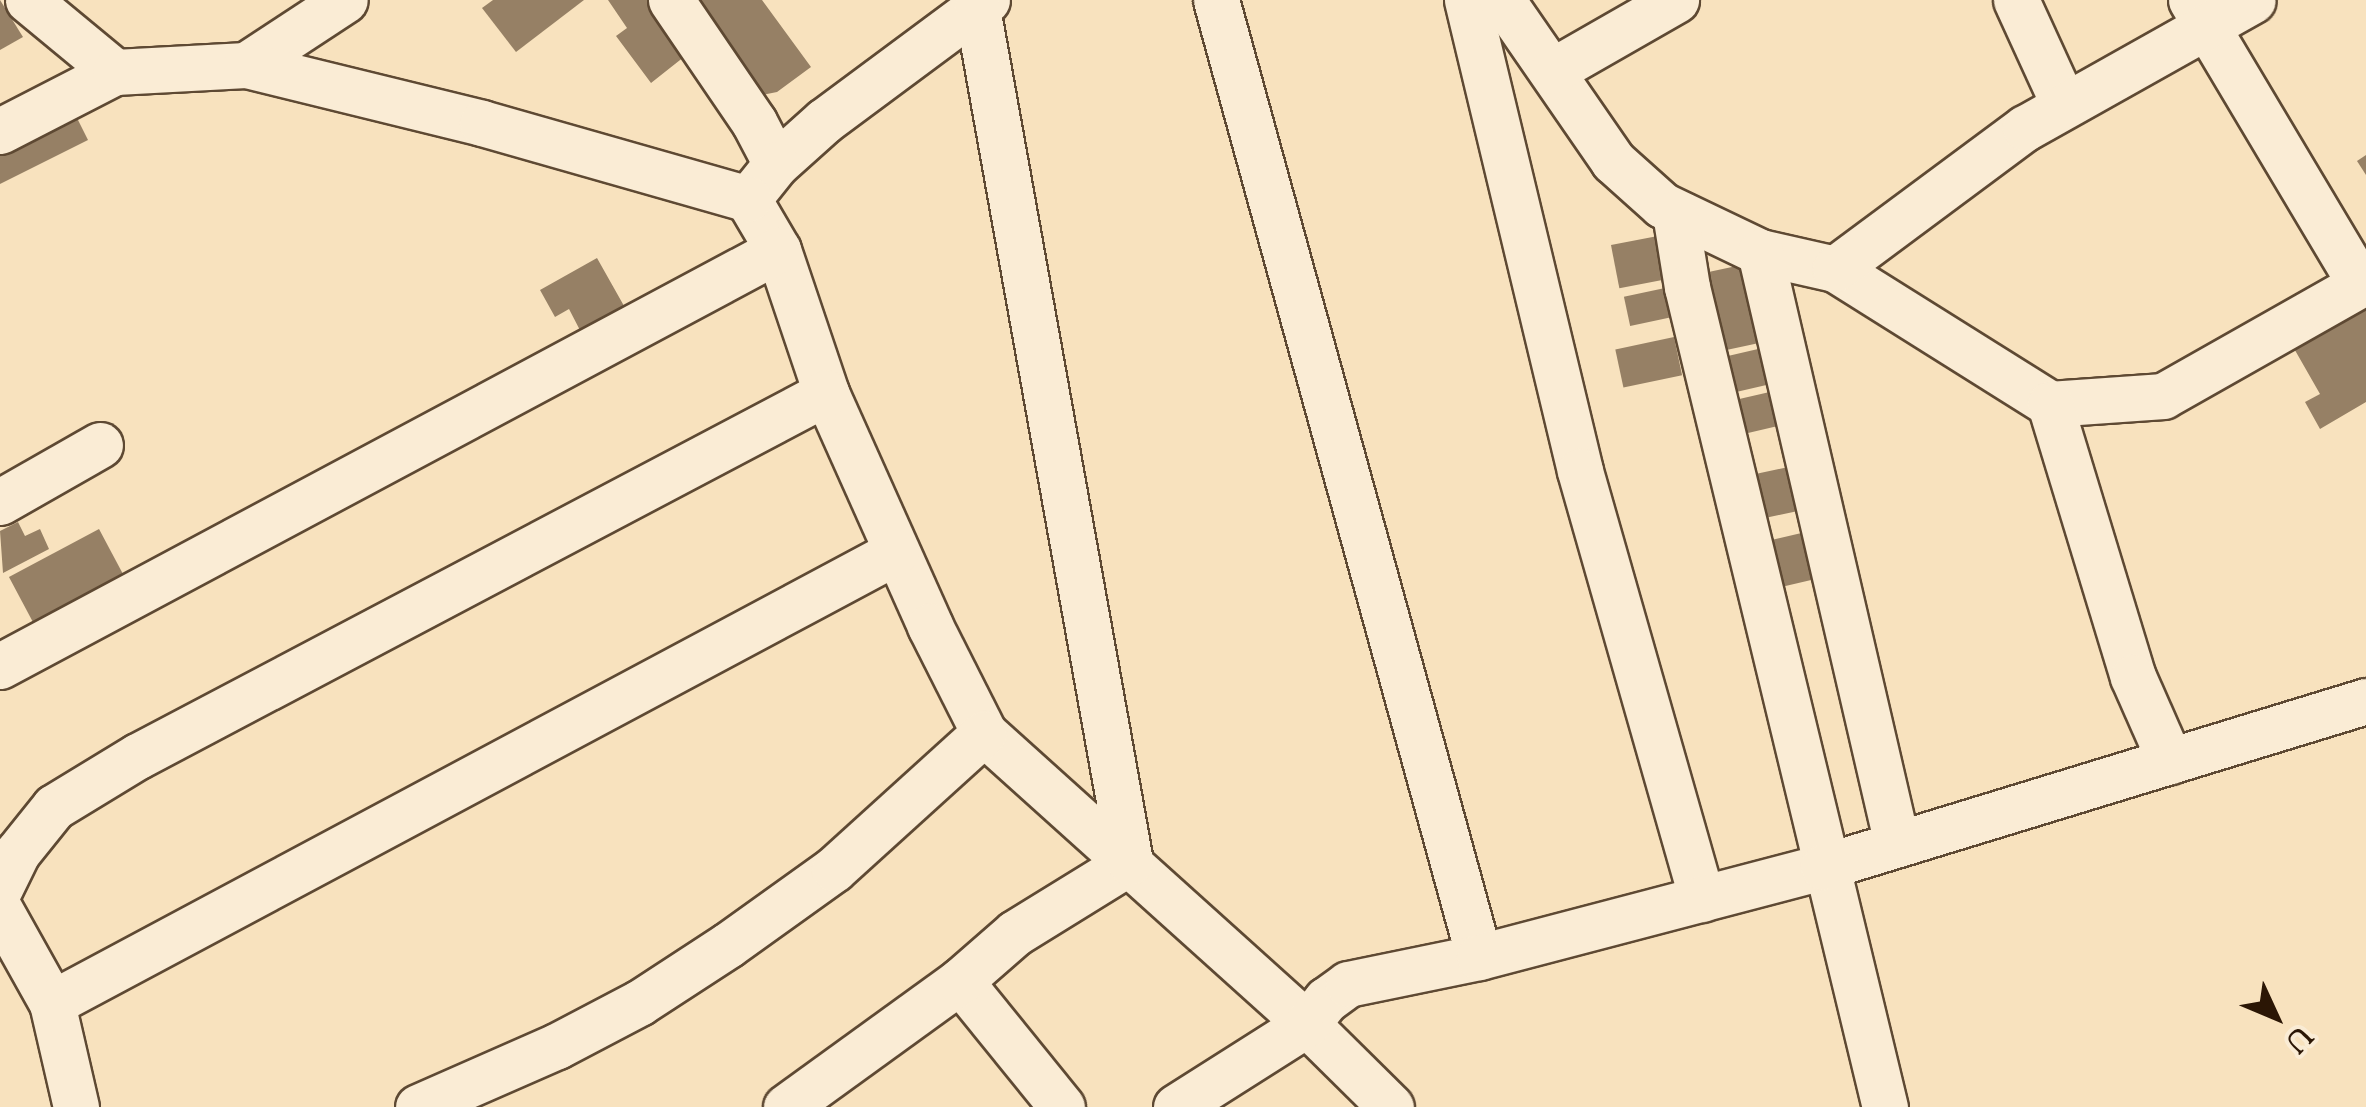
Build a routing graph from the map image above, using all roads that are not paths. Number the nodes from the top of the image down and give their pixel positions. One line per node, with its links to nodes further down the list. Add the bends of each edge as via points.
1 (28, 0): 14 (street)
2 (345, 0): 12 (street)
3 (671, 0): 17 (street)
4 (1216, 0): 39 (street)
5 (1467, 0): 37 (street, via 1580,472)
6 (1502, 0): 13 (street)
7 (1676, 0): 13 (street)
8 (2016, 0): 15 (street)
9 (2253, 0): 11 (street)
10 (982, 4): 17 (street, via 865,88); 34 (street)
11 (2198, 12): 15 (street); 23 (street)
12 (246, 64): 14 (street); 18 (street)
13 (1552, 71): 19 (street, via 1614,161)
14 (115, 72): 16 (street)
15 (2064, 105): 22 (street)
16 (0, 130)
17 (776, 164): 18 (street)
18 (748, 199): 20 (street)
19 (1675, 214): 21 (street); 35 (street, via 1686,287)
20 (778, 250): 24 (street); 29 (street)
21 (1760, 252): 22 (street); 33 (street)
22 (1835, 269): 25 (street)
23 (2363, 282): 25 (street, via 2163,396)
24 (826, 393): 28 (street); 36 (street, via 121,766 41,820)
25 (2050, 404): 32 (street, via 2133,677)
26 (100, 446): 27 (street)
27 (0, 502)
28 (896, 552): 31 (street); 41 (street)
29 (0, 666)
30 (2366, 701): 32 (street)
31 (984, 732): 34 (street); 45 (street, via 834,869 728,945 574,1038)
32 (2170, 760): 33 (street)
33 (1898, 844): 35 (street)
34 (1130, 862): 40 (street, via 1014,934); 42 (street)
35 (1823, 867): 37 (street); 50 (street)
36 (0, 888)
37 (1702, 899): 39 (street)
38 (0, 910): 41 (street)
39 (1479, 957): 42 (street, via 1348,984)
40 (960, 981): 43 (street); 47 (street)
41 (52, 1003): 44 (street)
42 (1307, 1024): 48 (street); 49 (street)
43 (844, 1091): 46 (street)
44 (76, 1107)
45 (418, 1107)
46 (786, 1107)
47 (1062, 1107)
48 (1176, 1107)
49 (1391, 1107)
50 (1885, 1107)

